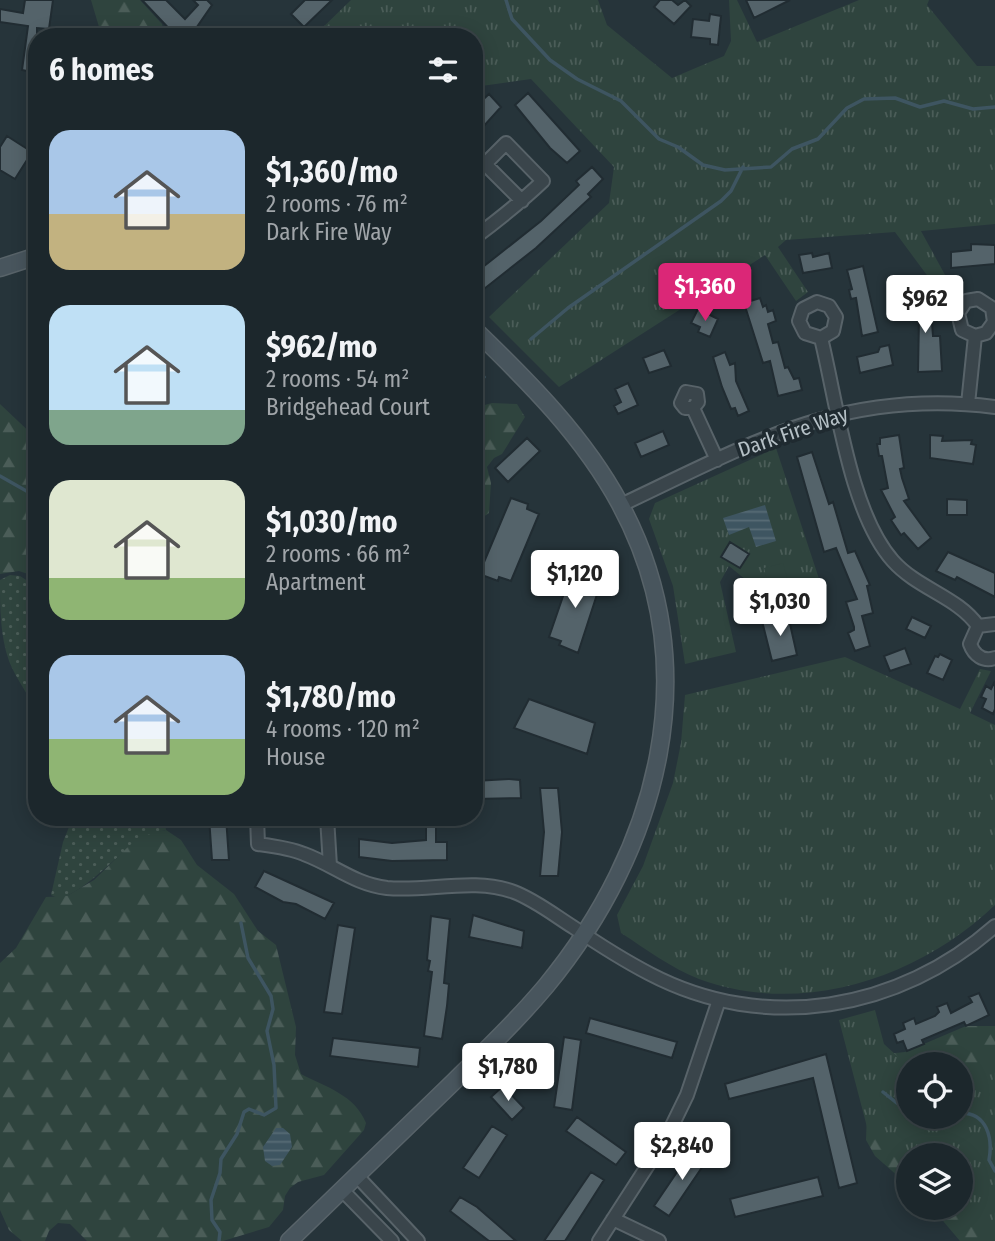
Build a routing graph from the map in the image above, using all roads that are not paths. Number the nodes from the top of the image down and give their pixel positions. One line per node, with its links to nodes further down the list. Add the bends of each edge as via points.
1 (522, 201): 1 (street, via 485,164 506,143 543,181); 2 (street)
2 (483, 231)
3 (28, 259): 4 (street)
4 (0, 268)
5 (975, 336): 8 (street)
6 (483, 338): 13 (street, via 562,419)
7 (821, 338): 11 (street)
8 (968, 404): 9 (street, Dark Fire Way); 11 (street, Dark Fire Way, via 916,402)
9 (995, 407)
10 (693, 408): 12 (street, Dark Fire Way)
11 (839, 413): 12 (street, Dark Fire Way, via 782,431); 15 (street, via 859,501 885,552 906,575 960,607)
12 (717, 460): 13 (street, Dark Fire Way)
13 (621, 505): 21 (street, via 659,614 667,687 665,719 654,780 638,828)
14 (995, 624): 15 (street)
15 (978, 626): 16 (street, via 970,638 972,650 982,659)
16 (995, 658)
17 (257, 826): 19 (street, via 258,844 304,854)
18 (328, 826): 19 (street)
19 (330, 866): 21 (street, via 356,881 387,888 501,888 531,900)
20 (995, 926): 22 (street, via 945,964 883,994 792,1009)
21 (583, 934): 22 (street, via 650,974); 23 (street, via 521,1014)
22 (719, 1000): 25 (street, via 682,1105 653,1160)
23 (357, 1176): 24 (street); 28 (street)
24 (342, 1190): 26 (street); 27 (street)
25 (613, 1219): 29 (street); 30 (street)
26 (289, 1241)
27 (392, 1241)
28 (418, 1241)
29 (599, 1241)
30 (659, 1241)

